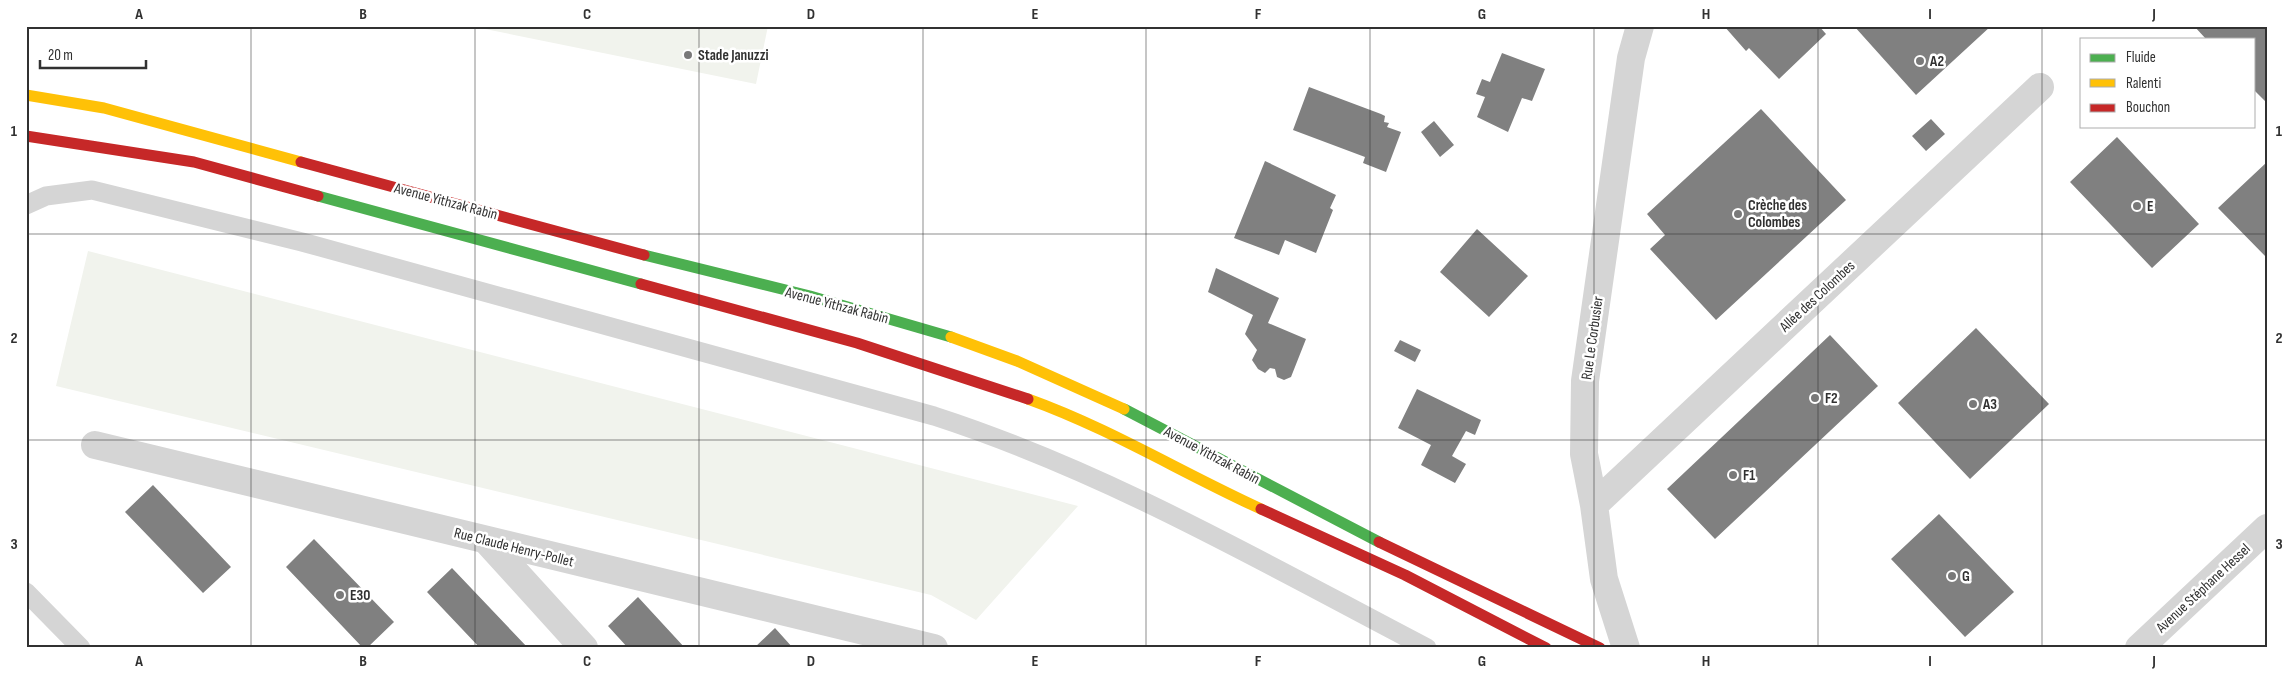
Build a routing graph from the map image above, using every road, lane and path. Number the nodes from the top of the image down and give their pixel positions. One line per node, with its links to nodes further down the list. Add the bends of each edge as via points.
1 (1640, 26): 9 (street, Rue Le Corbusier, via 1631,58 1585,381 1584,454)
2 (2040, 87): 9 (street, Allée des Colombes)
3 (26, 95): 4 (main road, Avenue Yithzak Rabin)
4 (104, 108): 5 (main road); 18 (main road, Avenue Yithzak Rabin, via 597,243 865,312 1015,360 1166,430 1309,506)
5 (85, 117)
6 (26, 136): 17 (main road, Avenue Yithzak Rabin, via 194,162 857,343 975,381 1064,412 1246,502 1405,575)
7 (26, 205): 16 (lane, via 46,196 92,190 310,244 934,416 993,435 1110,485)
8 (95, 444): 11 (street, Rue Claude Henry-Pollet)
9 (1594, 505): 19 (street, Rue Le Corbusier, via 1604,579)
10 (2267, 528): 20 (street, Avenue Stéphane Hessel)
11 (486, 540): 14 (street); 15 (street, Rue Claude Henry-Pollet)
12 (26, 592): 13 (lane)
13 (81, 648)
14 (584, 648)
15 (934, 648)
16 (1427, 648)
17 (1546, 648)
18 (1600, 648)
19 (1626, 648)
20 (2139, 648)

